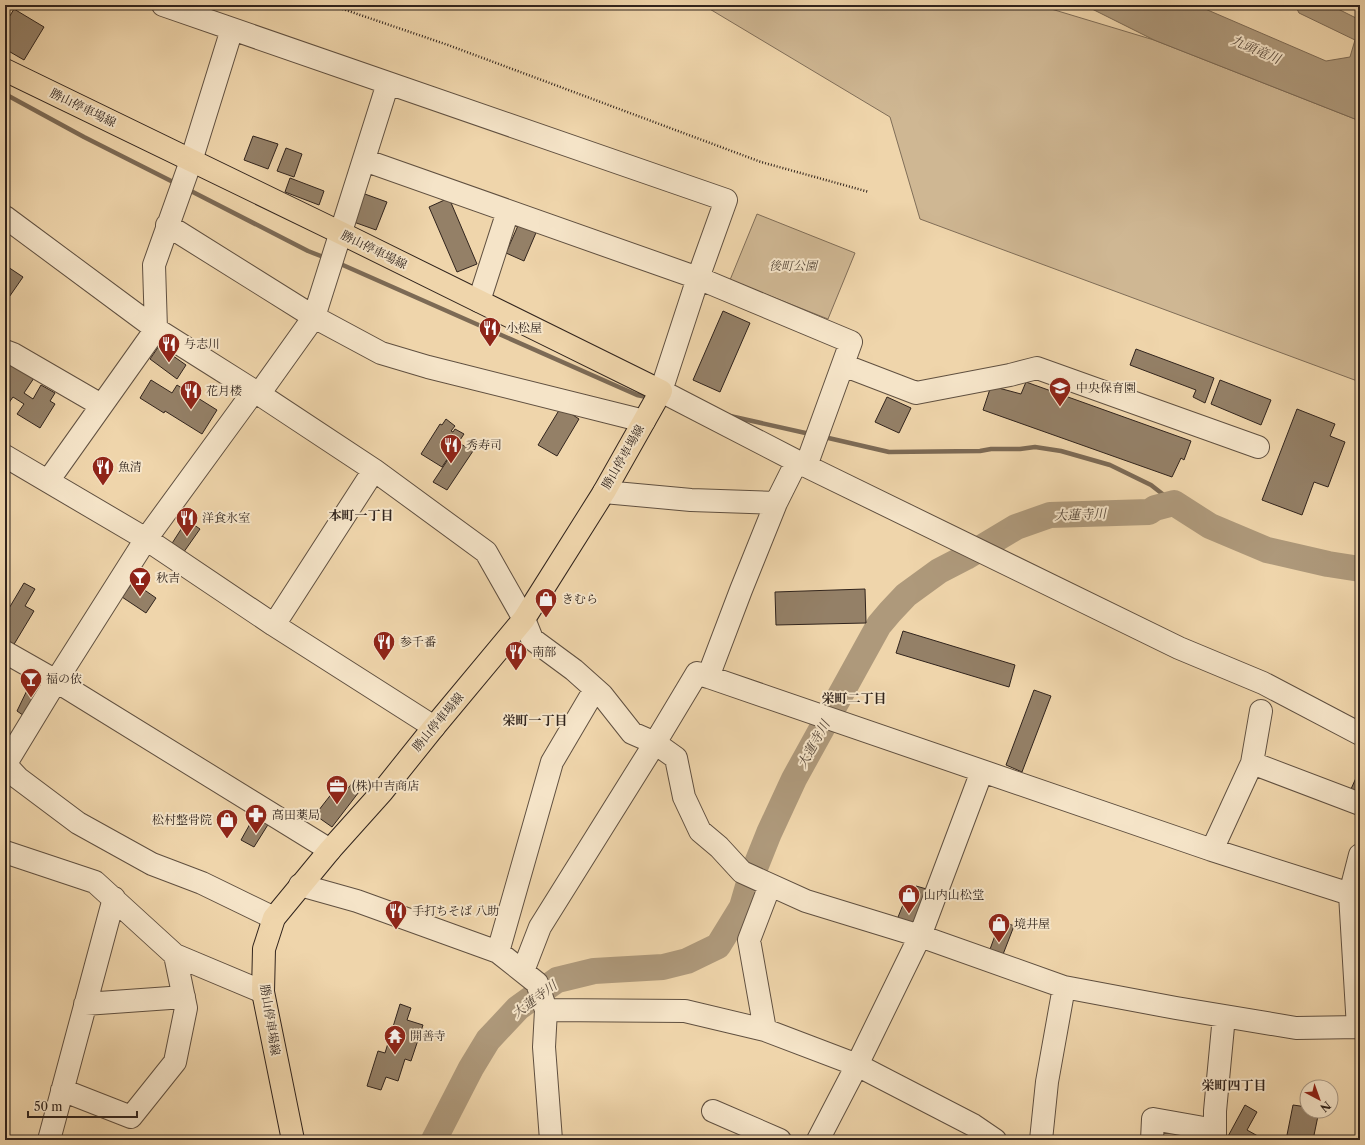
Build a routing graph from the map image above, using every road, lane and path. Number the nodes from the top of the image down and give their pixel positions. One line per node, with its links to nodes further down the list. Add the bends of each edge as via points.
1 (163, 5): 3 (street)
2 (331, 5): 8 (path, via 448,45 761,162)
3 (232, 29): 5 (street); 7 (street)
4 (5, 70): 7 (main road, 勝山停車場線)
5 (388, 83): 6 (street); 13 (street, via 726,200)
6 (364, 160): 9 (street); 12 (street)
7 (191, 161): 11 (street); 12 (main road, 勝山停車場線)
8 (869, 192)
9 (508, 211): 13 (street); 14 (street)
10 (5, 217): 16 (street)
11 (167, 225): 15 (street); 16 (street, via 154,265)
12 (341, 233): 14 (main road, 勝山停車場線); 15 (street)
13 (698, 278): 18 (street, via 851,342); 19 (street)
14 (479, 301): 19 (main road, 勝山停車場線)
15 (314, 317): 20 (street); 22 (street, via 381,353)
16 (156, 329): 20 (street); 21 (street)
17 (5, 351): 21 (street)
18 (843, 365): 23 (street, via 916,394 1037,368); 25 (street)
19 (661, 391): 22 (main road, 勝山停車場線); 25 (street)
20 (257, 392): 26 (street); 30 (street)
21 (102, 405): 27 (street)
22 (644, 421): 28 (main road, 勝山停車場線)
23 (1258, 447)
24 (5, 456): 27 (street)
25 (801, 464): 29 (street); 39 (street, via 1179,648 1263,683)
26 (374, 470): 31 (street, via 486,552); 32 (street)
27 (48, 481): 30 (street)
28 (604, 492): 29 (street, via 691,500); 31 (main road, 勝山停車場線)
29 (776, 503): 34 (street, via 741,590)
30 (146, 539): 32 (street); 35 (street)
31 (524, 619): 36 (street, via 532,639); 38 (main road, 勝山停車場線)
32 (274, 625): 38 (street)
33 (5, 652): 35 (street)
34 (702, 675): 40 (street); 43 (street)
35 (56, 681): 42 (street); 45 (street)
36 (595, 689): 40 (street, via 602,694 632,733); 55 (street, via 552,762)
37 (1261, 711): 41 (street)
38 (434, 727): 45 (main road, 勝山停車場線, via 382,792)
39 (1360, 734)
40 (656, 743): 50 (street, via 676,758 684,797 700,831 742,872); 57 (street, via 540,927)
41 (1252, 762): 44 (street); 46 (street)
42 (5, 765): 53 (street, via 18,778 78,823 152,864 202,883)
43 (982, 771): 46 (street); 54 (street)
44 (1360, 804)
45 (330, 850): 49 (main road, 勝山停車場線)
46 (1212, 850): 51 (street)
47 (5, 852): 52 (street, via 95,882)
48 (1360, 856): 51 (street)
49 (300, 885): 53 (main road, 勝山停車場線); 55 (street, via 357,901)
50 (770, 885): 54 (street, via 806,901); 65 (street, via 749,940)
51 (1350, 894): 64 (street)
52 (114, 898): 56 (street); 61 (street)
53 (274, 918): 59 (main road, 勝山停車場線, via 264,949)
54 (920, 936): 58 (street); 66 (street)
55 (498, 952): 57 (street)
56 (176, 955): 59 (street); 60 (street)
57 (523, 971): 62 (street, via 537,983)
58 (1064, 987): 63 (street); 76 (street, via 1047,1082)
59 (263, 992): 71 (main road, 勝山停車場線)
60 (184, 997): 61 (street); 67 (street, via 186,1008 175,1062 131,1117)
61 (85, 1004): 67 (street)
62 (546, 1010): 65 (street, via 685,1011); 72 (street, via 544,1047)
63 (1224, 1016): 64 (street, via 1296,1028); 69 (street)
64 (1359, 1028)
65 (765, 1030): 66 (street)
66 (857, 1065): 74 (street); 75 (street, via 973,1125)
67 (62, 1090): 70 (street)
68 (713, 1110): 73 (street)
69 (1215, 1135): 77 (street, via 1153,1119)
70 (49, 1140)
71 (293, 1140)
72 (551, 1140)
73 (780, 1140)
74 (818, 1140)
75 (995, 1140)
76 (1041, 1140)
77 (1152, 1140)

